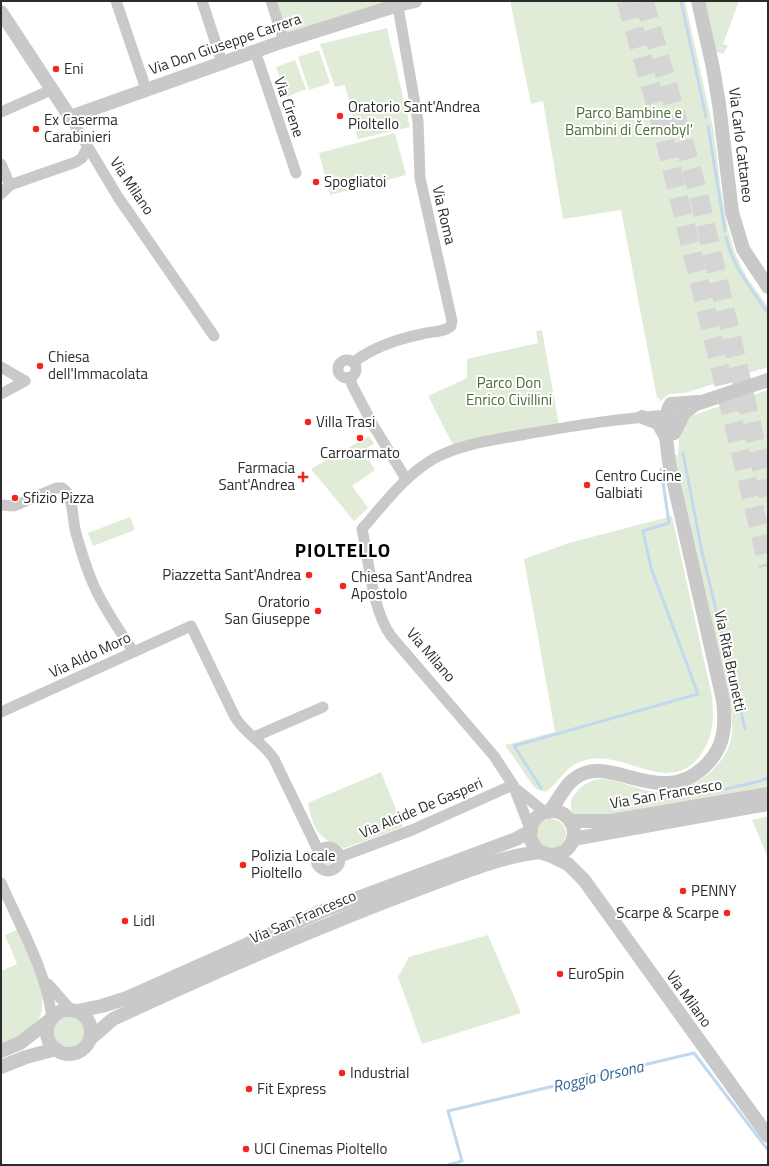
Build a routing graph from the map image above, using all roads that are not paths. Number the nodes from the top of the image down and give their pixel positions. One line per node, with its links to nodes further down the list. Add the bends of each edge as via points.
1 (116, 1): 11 (street)
2 (202, 1): 10 (street)
3 (271, 1): 8 (street)
4 (415, 1): 6 (street, Via Don Giuseppe Carrera)
5 (698, 1): 20 (street, Via Carlo Cattaneo, via 717,89 732,212 743,249)
6 (398, 3): 8 (street, Via Don Giuseppe Carrera); 22 (street, Via Roma, via 420,133 420,178 452,321 451,326 443,330 384,345 371,350)
7 (1, 12): 12 (street, Via Milano)
8 (284, 41): 9 (street, Via Don Giuseppe Carrera)
9 (255, 51): 10 (street, Via Don Giuseppe Carrera); 17 (street, Via Cirene)
10 (222, 62): 11 (street, Via Don Giuseppe Carrera)
11 (146, 89): 14 (street, Via Don Giuseppe Carrera)
12 (51, 90): 13 (street); 14 (street, Via Milano)
13 (1, 112)
14 (70, 117): 15 (street, Via Milano)
15 (87, 148): 18 (street, via 82,158 76,162); 21 (street, Via Milano)
16 (1, 164): 18 (street)
17 (296, 173)
18 (10, 185): 19 (street)
19 (1, 194)
20 (768, 287)
21 (214, 336)
22 (354, 362): 24 (street, via 356,371); 24 (street, via 346,360 340,362 338,367 340,375)
23 (1, 367): 26 (street, via 26,381)
24 (350, 378): 30 (street, via 373,425)
25 (768, 380): 27 (street)
26 (1, 394)
27 (676, 412): 28 (street); 29 (street, Via Rita Brunetti)
28 (641, 417): 29 (street, via 658,423); 30 (street, via 581,425 456,448 434,459)
29 (667, 443): 36 (street, Via Rita Brunetti, via 674,488 723,700 725,725 722,742 704,767 693,776 677,783 655,784 601,771 590,771)
30 (406, 479): 37 (street, Via Milano, via 362,529 378,611 391,636 494,756)
31 (1, 506): 32 (street, via 14,506 50,490 62,488 67,492 75,531 95,589)
32 (133, 651): 34 (street, Via Aldo Moro); 35 (street, Via Aldo Moro, via 191,626 232,713 243,728)
33 (323, 707): 35 (street)
34 (1, 712)
35 (254, 737): 44 (street, via 265,746 274,759)
36 (577, 776): 40 (street, Via Rita Brunetti, via 566,784); 41 (street, via 565,796)
37 (513, 786): 40 (street, Via Milano); 42 (street, Via Milano); 46 (street, Via Alcide De Gasperi, via 412,830)
38 (768, 794): 41 (street, Via San Francesco, via 600,822)
39 (768, 804): 43 (street, Via San Francesco)
40 (547, 812): 41 (street, via 558,812); 42 (street, via 536,819)
41 (568, 819): 43 (street, via 573,830)
42 (530, 831): 45 (street, via 533,844); 50 (street, Via San Francesco, via 516,839 320,912 122,1000)
43 (572, 842): 45 (street, via 561,853); 47 (street, Via Milano)
44 (318, 850): 46 (street, via 332,848); 46 (street, via 316,862 324,871 336,868 340,863)
45 (545, 854): 47 (street, Via Milano, via 568,864); 52 (street, Via San Francesco, via 520,855 458,874 328,924 113,1020)
46 (340, 857)
47 (584, 880): 56 (street, Via Milano)
48 (1, 883): 49 (street)
49 (44, 979): 50 (street); 51 (street, via 50,998)
50 (74, 1010): 51 (street, via 60,1011); 52 (street, via 88,1020)
51 (51, 1019): 53 (street, via 47,1036); 54 (street, via 20,1043)
52 (90, 1039): 53 (street, via 84,1048 75,1053 66,1054)
53 (56, 1049): 55 (street)
54 (1, 1051)
55 (1, 1067)
56 (768, 1136)

